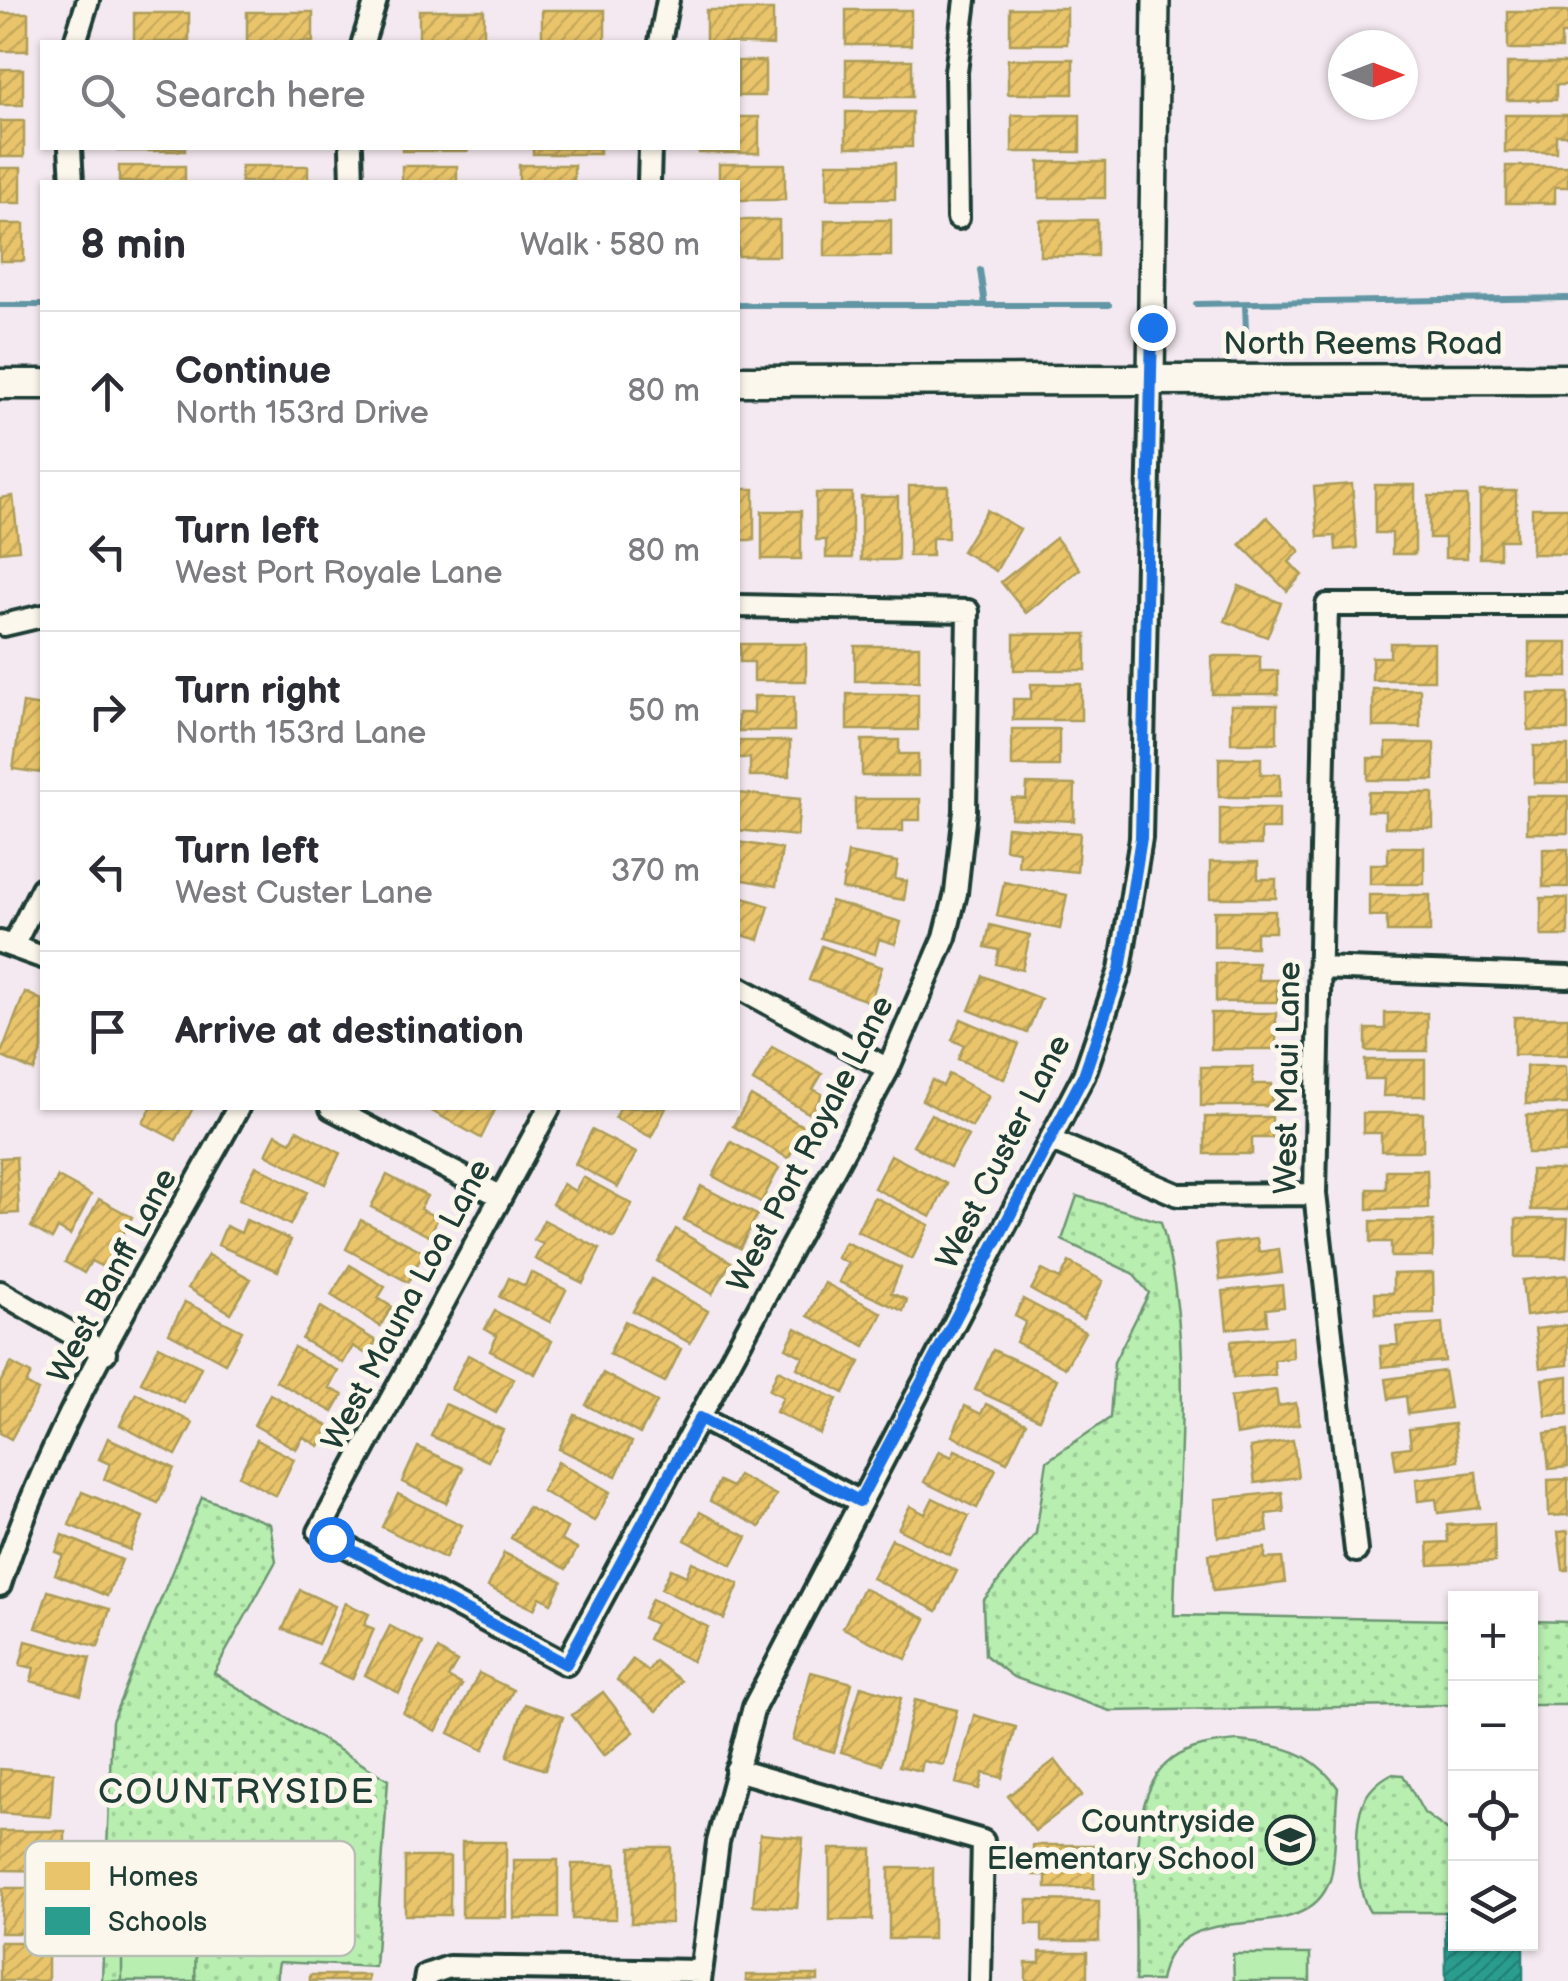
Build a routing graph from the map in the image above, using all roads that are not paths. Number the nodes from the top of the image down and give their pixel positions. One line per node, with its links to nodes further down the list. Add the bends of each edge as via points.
1 (88, 0): 6 (street)
2 (376, 0): 7 (street)
3 (668, 0): 8 (street)
4 (965, 0): 15 (street, via 956,72)
5 (1156, 0): 16 (street, West Custer Lane)
6 (76, 40)
7 (363, 40)
8 (660, 40)
9 (70, 150): 12 (street)
10 (351, 150): 13 (street)
11 (650, 150): 14 (street)
12 (72, 180)
13 (352, 180)
14 (648, 180)
15 (958, 218)
16 (1151, 379): 17 (main road, North Reems Road); 18 (main road, North Reems Road); 35 (street, West Custer Lane, via 1138,868 1105,1018)
17 (1568, 379)
18 (740, 381)
19 (0, 384): 20 (main road)
20 (40, 384)
21 (1568, 605): 28 (street, West Maui Lane, via 1327,604)
22 (740, 606): 31 (street, West Port Royale Lane, via 968,611 967,761 956,893 945,937)
23 (40, 616): 24 (street)
24 (4, 625)
25 (40, 891): 26 (street)
26 (7, 944): 27 (street)
27 (40, 956)
28 (1319, 968): 29 (street); 36 (street, West Maui Lane)
29 (1568, 977)
30 (740, 988): 31 (street)
31 (888, 1069): 40 (street, West Port Royale Lane)
32 (237, 1110): 39 (street, West Banff Lane)
33 (335, 1110): 37 (street)
34 (548, 1110): 37 (street, West Mauna Loa Lane)
35 (1050, 1140): 36 (street, via 1178,1195); 41 (street, West Custer Lane)
36 (1315, 1194): 42 (street, West Maui Lane)
37 (500, 1196): 44 (street, West Mauna Loa Lane, via 319,1532)
38 (0, 1292): 39 (street)
39 (105, 1353): 43 (street, West Banff Lane, via 15,1537)
40 (700, 1418): 41 (street); 44 (street, West Port Royale Lane)
41 (859, 1501): 45 (street, West Custer Lane, via 754,1707)
42 (1356, 1550)
43 (0, 1586)
44 (566, 1664)
45 (736, 1770): 46 (street, West Custer Lane, via 710,1882); 48 (street, via 983,1841)
46 (700, 1976): 47 (street, via 449,1967)
47 (425, 1978)
48 (980, 1981)

